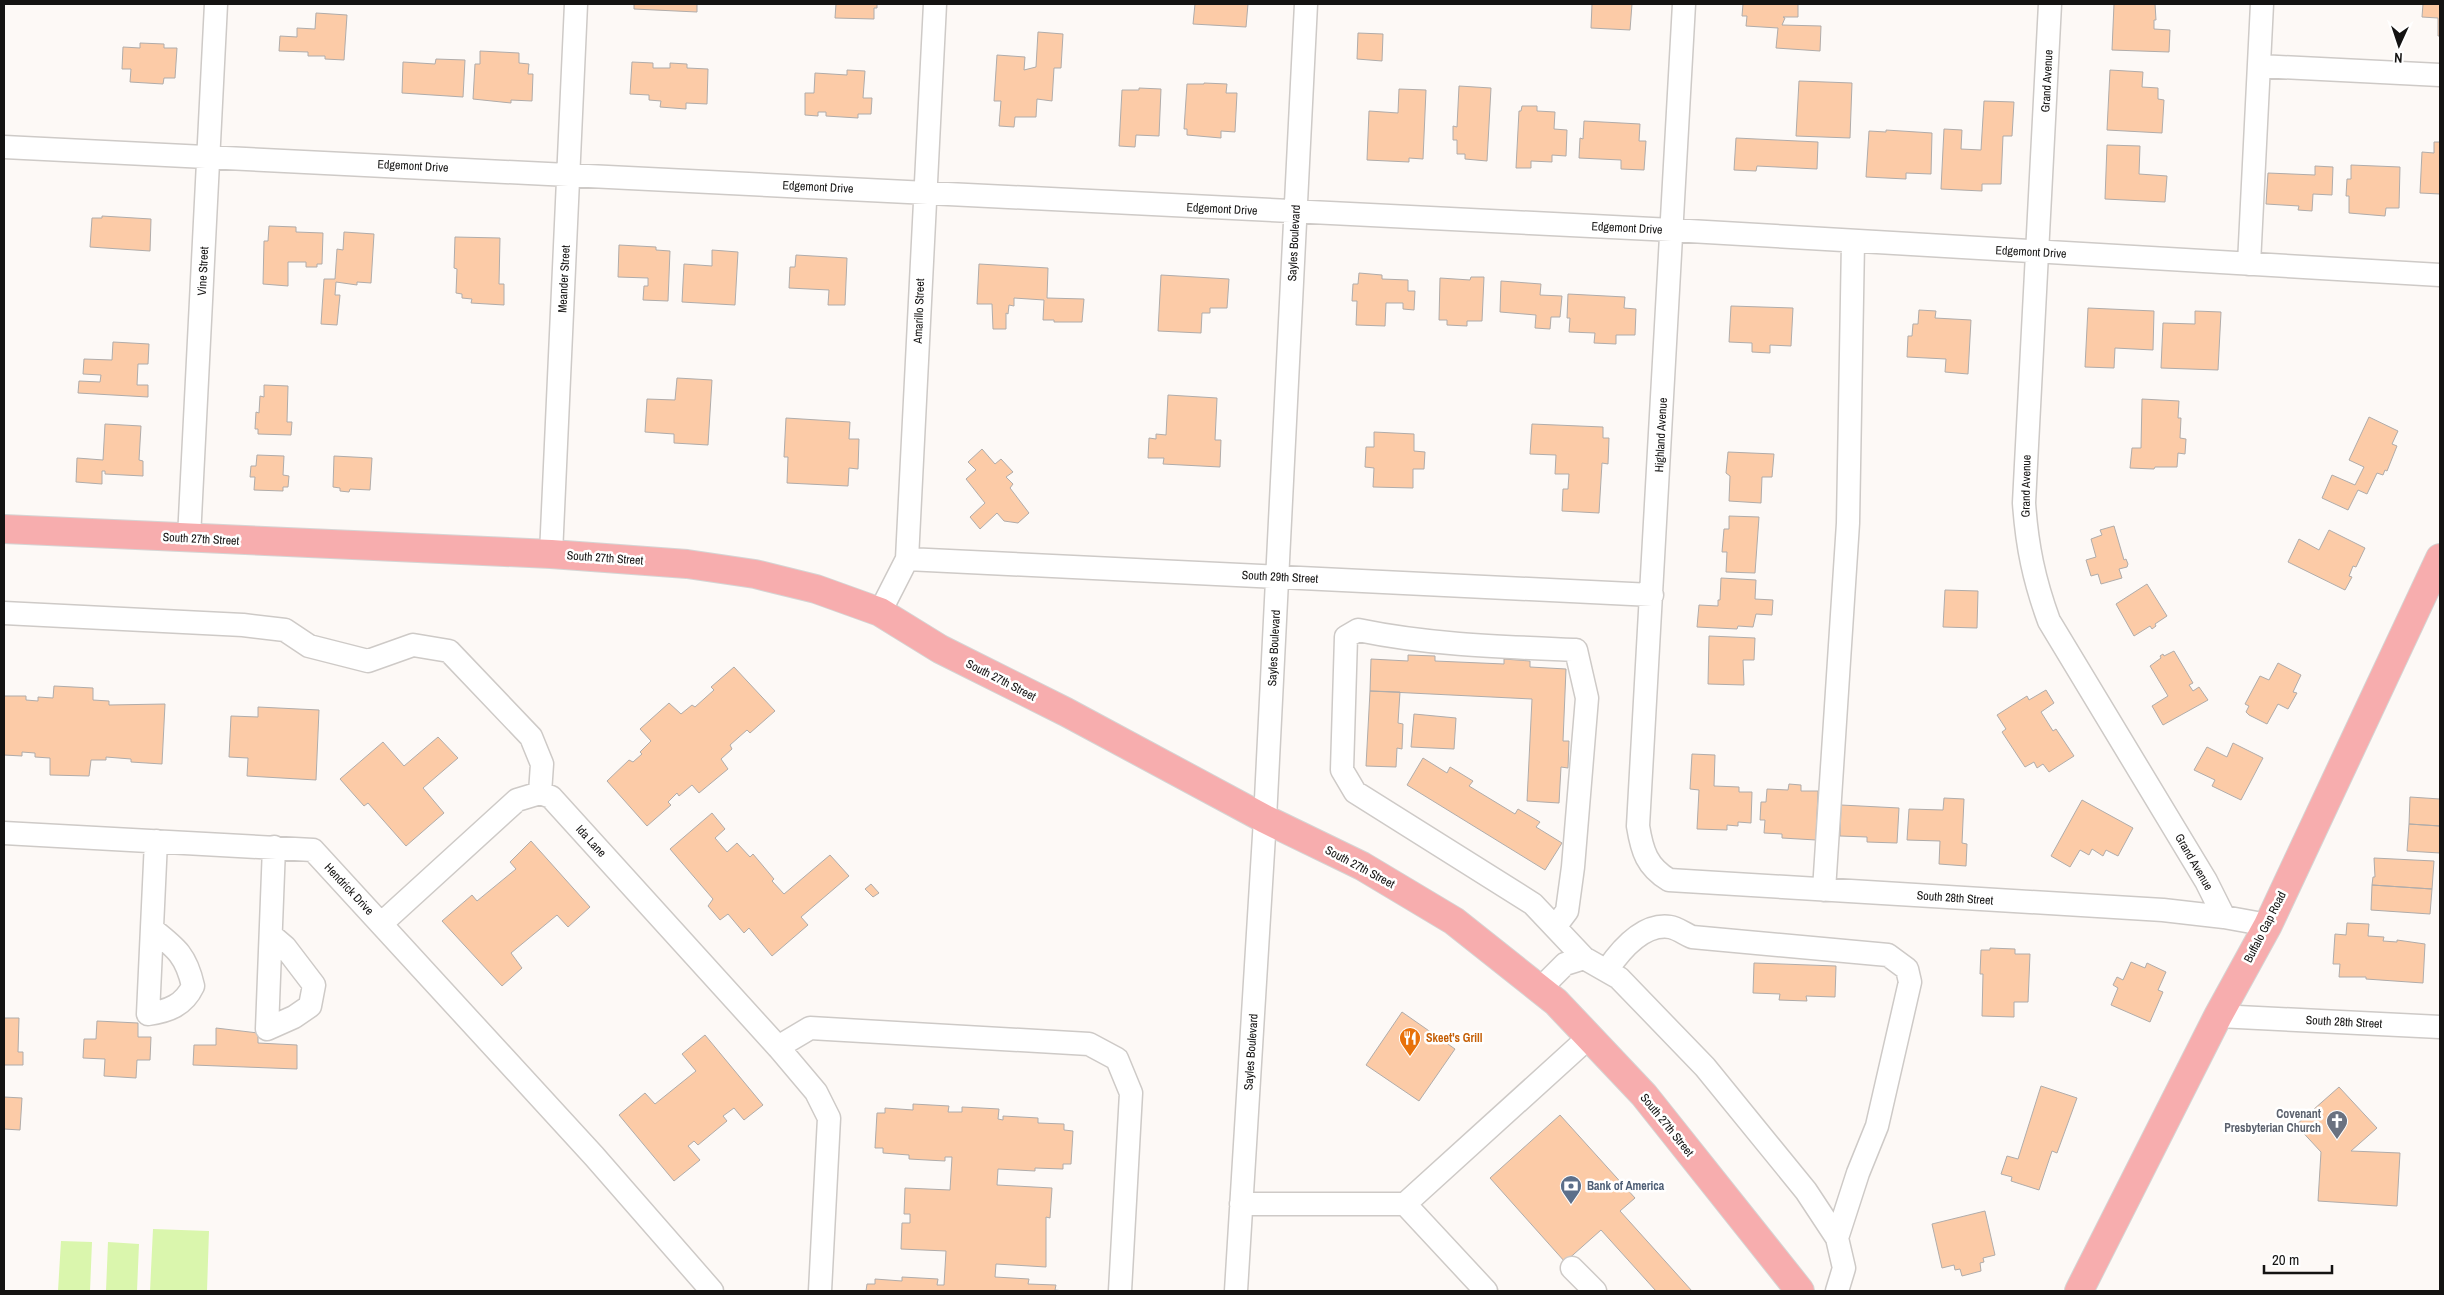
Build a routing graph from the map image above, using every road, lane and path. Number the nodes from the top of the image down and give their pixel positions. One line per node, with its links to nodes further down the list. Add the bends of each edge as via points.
1 (216, 4): 11 (street, Vine Street)
2 (576, 4): 12 (street, Meander Street)
3 (935, 4): 13 (street, Amarillo Street)
4 (1306, 4): 14 (street, Sayles Boulevard)
5 (1684, 4): 15 (street, Highland Avenue)
6 (2050, 4): 17 (street, Grand Avenue)
7 (2262, 4): 8 (street)
8 (2259, 66): 9 (street); 18 (street)
9 (2440, 75)
10 (4, 146): 11 (street, Edgemont Drive)
11 (209, 155): 12 (street, Edgemont Drive); 21 (street, Vine Street)
12 (568, 174): 13 (street, Edgemont Drive); 22 (street, Meander Street)
13 (924, 193): 14 (street, Edgemont Drive); 24 (street, Amarillo Street)
14 (1296, 212): 15 (street, Edgemont Drive); 25 (street, Sayles Boulevard)
15 (1672, 230): 16 (street, Edgemont Drive); 26 (street, Highland Avenue)
16 (1853, 242): 17 (street, Edgemont Drive); 35 (street, via 1848,523)
17 (2036, 252): 18 (street, Edgemont Drive); 36 (street, Grand Avenue, via 2024,503 2027,544 2036,585 2049,621)
18 (2249, 264): 19 (street, Edgemont Drive)
19 (2440, 275)
20 (4, 529): 21 (main road, South 27th Street)
21 (189, 538): 22 (main road, South 27th Street)
22 (551, 554): 27 (main road, South 27th Street, via 687,564 755,574)
23 (2440, 558): 38 (main road, Buffalo Gap Road)
24 (907, 559): 25 (street, South 29th Street); 27 (street, Amarillo Street)
25 (1277, 577): 26 (street, South 29th Street); 30 (street, Sayles Boulevard)
26 (1652, 595): 34 (street, Highland Avenue, via 1638,826 1641,849)
27 (880, 612): 30 (main road, South 27th Street, via 940,649 1066,712)
28 (4, 613): 29 (street, via 285,630 309,646 368,661 413,645 449,651 531,737 542,764)
29 (540, 793): 37 (street, via 518,800); 48 (street, Ida Lane, via 551,797)
30 (1265, 819): 44 (main road, South 27th Street, via 1362,866 1454,920); 49 (street, Sayles Boulevard)
31 (4, 833): 32 (street, Hendrick Drive)
32 (156, 841): 33 (street, Hendrick Drive); 40 (street)
33 (274, 847): 37 (street, Hendrick Drive, via 313,850); 41 (street)
34 (1649, 864): 35 (street, South 28th Street, via 1656,873 1669,880)
35 (1824, 890): 36 (street, South 28th Street)
36 (2224, 916): 38 (street, South 28th Street)
37 (382, 923): 53 (street, Hendrick Drive)
38 (2268, 925): 45 (main road, Buffalo Gap Road)
39 (1555, 927): 39 (street, via 1533,904 1355,792 1342,770 1346,637 1358,630 1458,644 1576,650 1587,698 1567,911); 42 (street)
40 (152, 929)
41 (271, 935)
42 (1584, 958): 43 (street); 44 (street, via 1565,964)
43 (1607, 970): 51 (street, via 1619,978 1705,1067 1806,1191); 51 (street, via 1621,949 1652,929 1670,927 1692,937 1888,955 1907,969 1910,982 1877,1126)
44 (1540, 989): 47 (main road, South 27th Street)
45 (2218, 1016): 46 (street, South 28th Street); 61 (main road, Buffalo Gap Road)
46 (2440, 1027)
47 (1588, 1038): 50 (street); 59 (main road, South 27th Street, via 1644,1095)
48 (778, 1047): 54 (street, Ida Lane, via 816,1092 829,1118); 55 (street, via 810,1028 1089,1044 1117,1059 1131,1093)
49 (1241, 1204): 50 (street); 56 (street, Sayles Boulevard)
50 (1405, 1204): 57 (street)
51 (1838, 1238): 60 (street, via 1844,1268)
52 (1572, 1268): 58 (street)
53 (712, 1291)
54 (820, 1291)
55 (1120, 1291)
56 (1236, 1291)
57 (1486, 1291)
58 (1595, 1291)
59 (1800, 1291)
60 (1838, 1291)
61 (2078, 1291)

